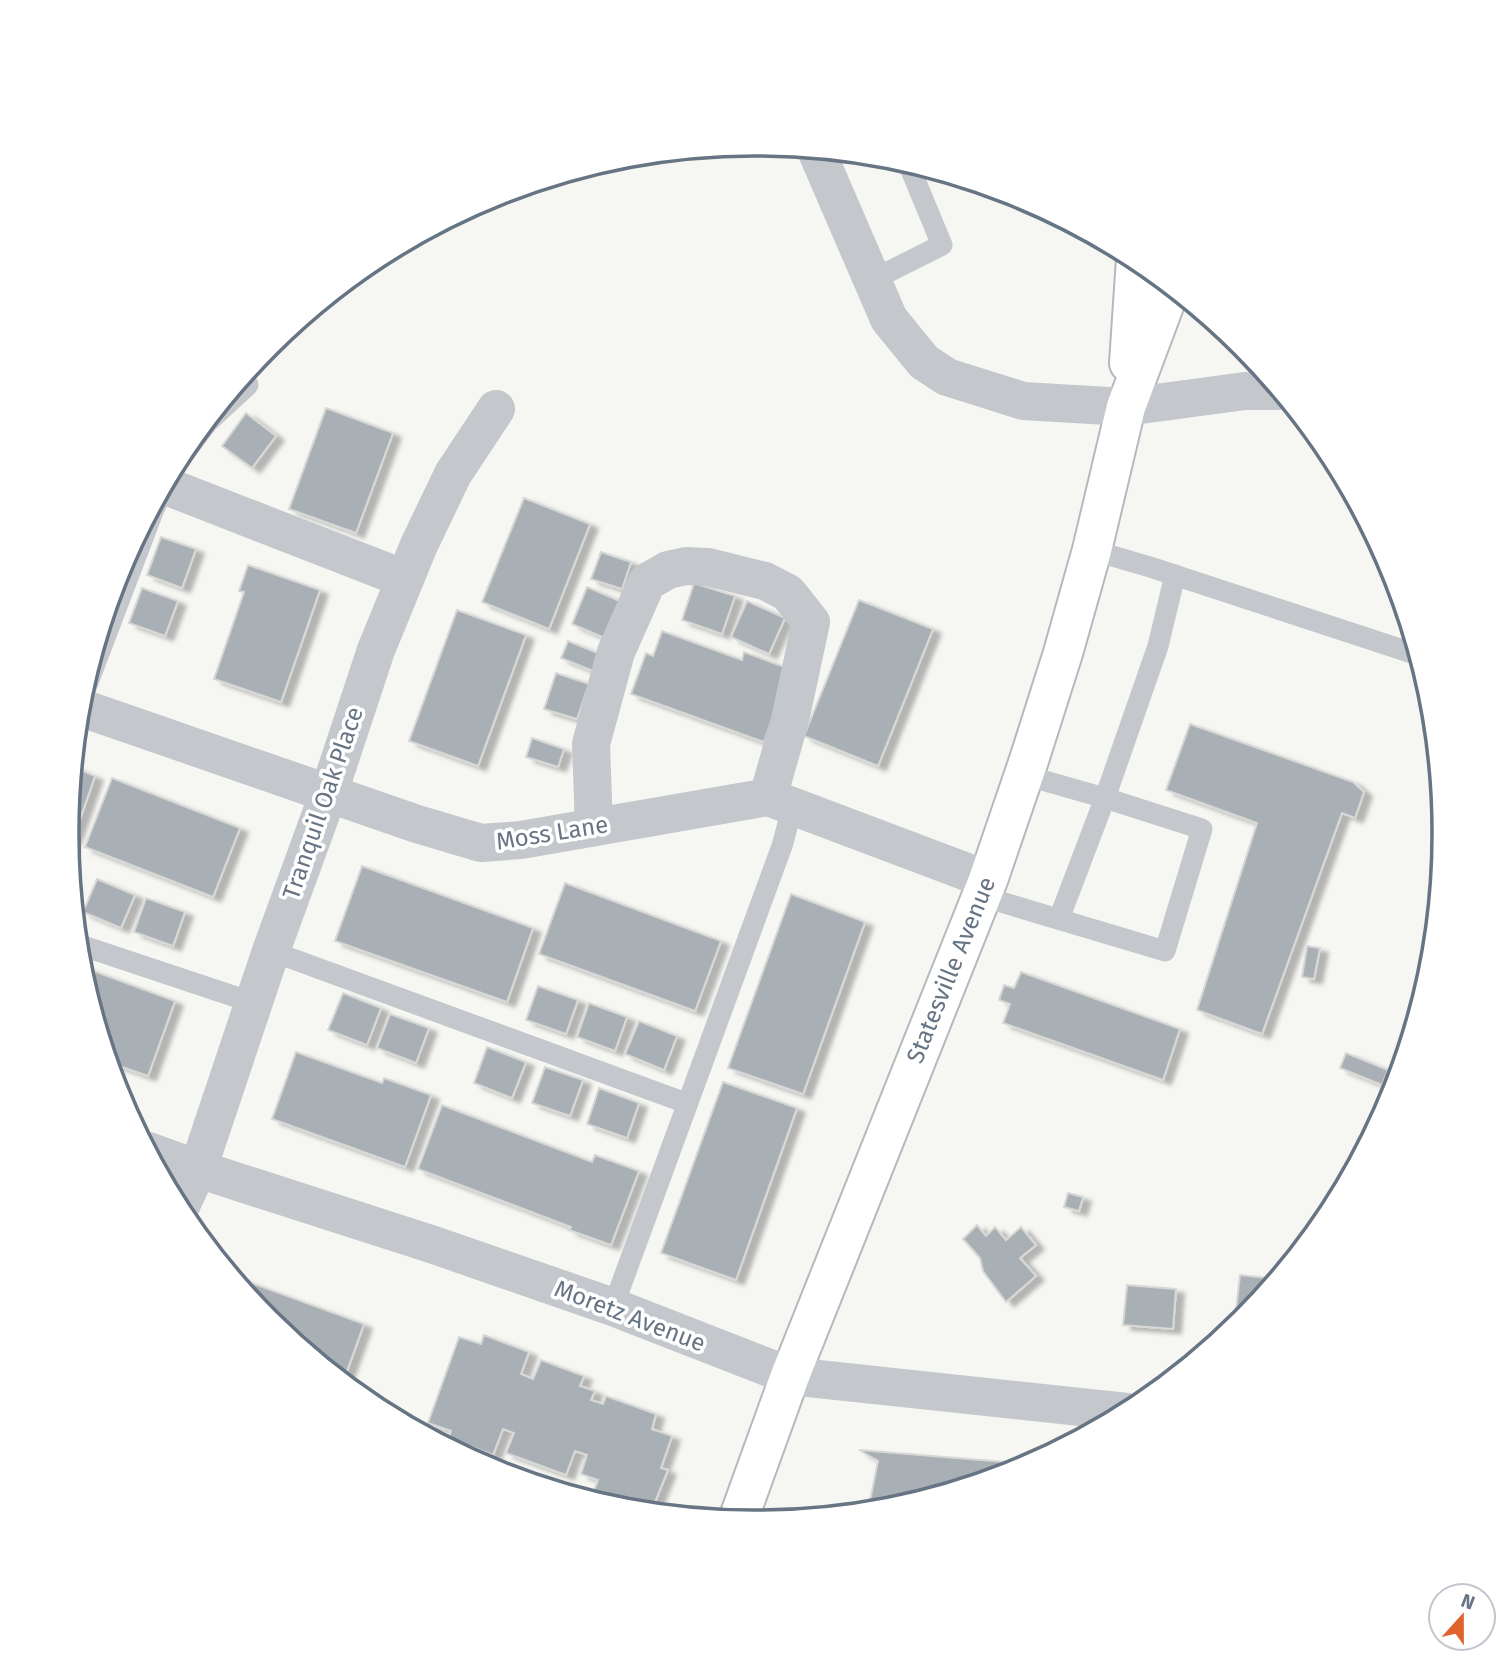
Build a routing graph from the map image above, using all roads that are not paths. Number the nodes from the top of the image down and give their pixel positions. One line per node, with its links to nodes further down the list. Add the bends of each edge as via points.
1 (820, 160): 4 (street)
2 (913, 175): 4 (lane, via 942,245)
3 (1135, 273): 7 (main road, Statesville Avenue)
4 (872, 280): 7 (street, via 889,319 924,362 947,377 1023,401)
5 (1167, 296): 7 (main road, Statesville Avenue)
6 (1267, 391): 7 (street)
7 (1126, 407): 10 (main road, Statesville Avenue)
8 (496, 409): 12 (street, Tranquil Oak Place, via 453,474)
9 (173, 489): 12 (street)
10 (1092, 551): 11 (lane); 15 (main road, Statesville Avenue)
11 (1175, 576): 13 (lane); 17 (lane, via 1158,646)
12 (405, 579): 16 (street, Tranquil Oak Place, via 368,673)
13 (1407, 651)
14 (90, 711): 16 (street, Moss Lane)
15 (1024, 775): 17 (lane); 20 (main road, Statesville Avenue)
16 (330, 792): 19 (street, Moss Lane, via 481,843); 23 (street, Tranquil Oak Place)
17 (1105, 798): 21 (lane); 21 (lane, via 1202,829 1165,951)
18 (780, 801): 19 (street, Moss Lane); 19 (street, via 790,720 811,622 788,593 765,582 708,566 686,566 647,582 616,652 591,744); 20 (street); 25 (lane, via 782,846)
19 (594, 827)
20 (984, 888): 21 (lane); 30 (main road, Statesville Avenue)
21 (1059, 919)
22 (89, 948): 24 (lane)
23 (271, 951): 24 (street, Tranquil Oak Place); 25 (lane)
24 (254, 1003): 27 (street, Tranquil Oak Place)
25 (686, 1103): 29 (lane)
26 (161, 1156): 27 (street, Moretz Avenue)
27 (198, 1169): 28 (street, Tranquil Oak Place); 29 (street, Moretz Avenue)
28 (185, 1196)
29 (613, 1307): 30 (street, Moretz Avenue)
30 (790, 1376): 31 (street, Moretz Avenue); 32 (main road, Statesville Avenue)
31 (1106, 1411)
32 (742, 1509)

